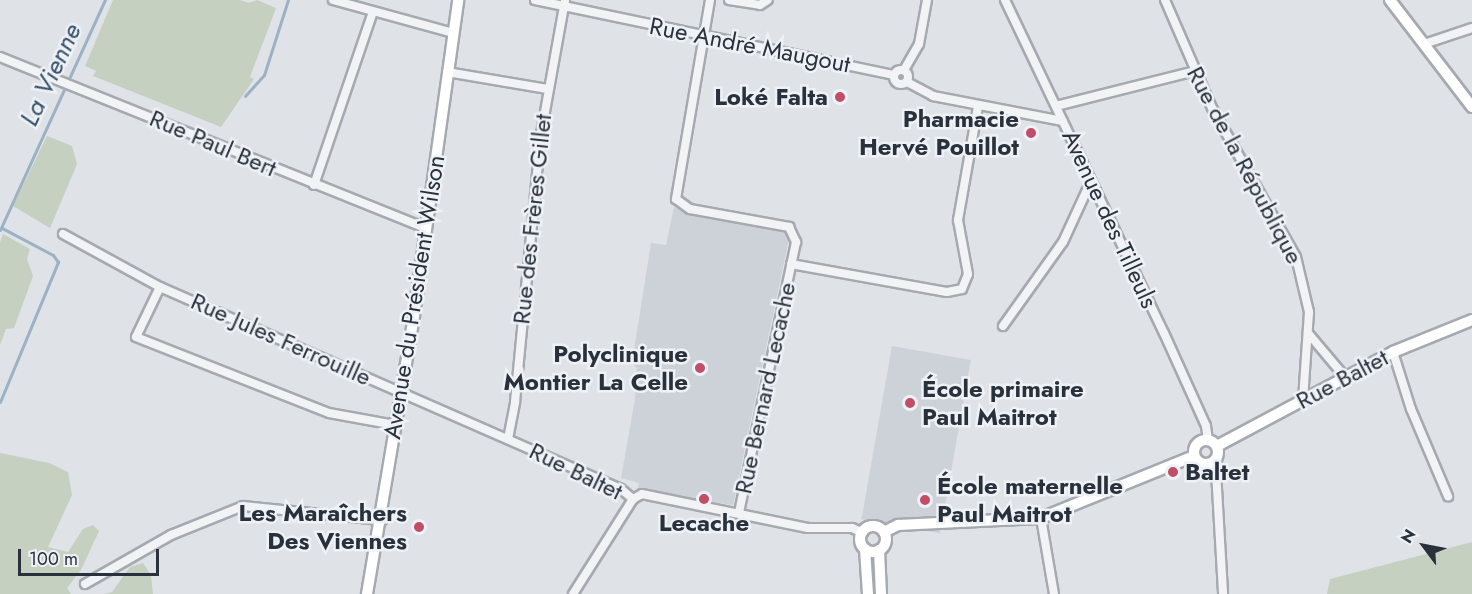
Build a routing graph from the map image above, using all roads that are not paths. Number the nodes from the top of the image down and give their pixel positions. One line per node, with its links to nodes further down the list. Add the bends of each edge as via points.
1 (333, 0): 12 (street)
2 (458, 0): 14 (street, Avenue du Président Wilson)
3 (535, 0): 11 (street, Rue André Maugout)
4 (710, 0): 15 (street)
5 (729, 0): 6 (street, via 760,6)
6 (768, 0)
7 (927, 0): 18 (street, via 919,44)
8 (1005, 0): 25 (street, Avenue des Tilleuls)
9 (1165, 0): 19 (street, Rue de la République)
10 (1390, 0): 16 (street)
11 (564, 3): 15 (street, Rue André Maugout); 23 (street, Rue des Frères Gillet)
12 (373, 12): 14 (street); 29 (street)
13 (1472, 28): 16 (street)
14 (454, 33): 20 (street, Avenue du Président Wilson)
15 (700, 37): 21 (street, Rue André Maugout); 32 (street, Rue Bernard Lecache, via 676,199 690,209 789,227 796,242)
16 (1424, 44): 26 (street)
17 (0, 57): 29 (street, Rue Paul Bert)
18 (904, 70): 21 (street); 22 (street)
19 (1195, 71): 25 (street); 36 (street, Rue de la République, via 1296,257 1309,312)
20 (447, 72): 23 (street); 30 (street, Avenue du Président Wilson)
21 (894, 75): 22 (street, Rue André Maugout, via 897,83)
22 (907, 82): 24 (street, via 933,96)
23 (548, 89): 42 (street, Rue des Frères Gillet)
24 (978, 106): 27 (street); 32 (street, via 958,220 968,273 962,289 947,292)
25 (1056, 106): 27 (street, Avenue des Tilleuls)
26 (1472, 107)
27 (1063, 121): 28 (street, Avenue des Tilleuls)
28 (1091, 181): 35 (street, via 1063,242); 43 (street, Avenue des Tilleuls)
29 (314, 185): 30 (street, Rue Paul Bert)
30 (426, 228): 39 (street, Avenue du Président Wilson)
31 (63, 234): 33 (street, Rue Jules Ferrouille)
32 (792, 264): 48 (street, Rue Bernard Lecache)
33 (160, 286): 39 (street, Rue Jules Ferrouille); 41 (street, via 136,337 329,414)
34 (1472, 320): 37 (street, Rue Baltet)
35 (1003, 326)
36 (1308, 333): 38 (street); 40 (street, Rue de la République)
37 (1393, 352): 38 (street, Rue Baltet); 46 (street, via 1411,409)
38 (1345, 377): 40 (street, Rue Baltet)
39 (401, 392): 41 (street, Avenue du Président Wilson); 42 (street, Rue Baltet)
40 (1303, 399): 43 (street, Rue Baltet)
41 (395, 425): 50 (street, Avenue du Président Wilson)
42 (508, 439): 47 (street, Rue Baltet, via 621,489)
43 (1212, 443): 44 (street, via 1197,444); 45 (street, via 1218,454)
44 (1194, 456): 45 (street); 49 (street)
45 (1214, 467): 61 (street)
46 (1448, 496)
47 (633, 499): 48 (street, Rue Baltet, via 642,494); 57 (street)
48 (739, 513): 52 (street, Rue Baltet, via 808,528 852,528)
49 (1041, 518): 51 (street, via 905,525); 60 (street)
50 (382, 520): 55 (street, via 243,506 171,535); 56 (street, Avenue du Président Wilson)
51 (884, 532): 52 (street, via 873,526); 54 (street, via 885,544)
52 (862, 533): 53 (street)
53 (865, 549): 54 (street); 58 (street)
54 (879, 550): 59 (street)
55 (84, 584)
56 (368, 594)
57 (573, 594)
58 (868, 594)
59 (881, 594)
60 (1054, 594)
61 (1223, 594)

